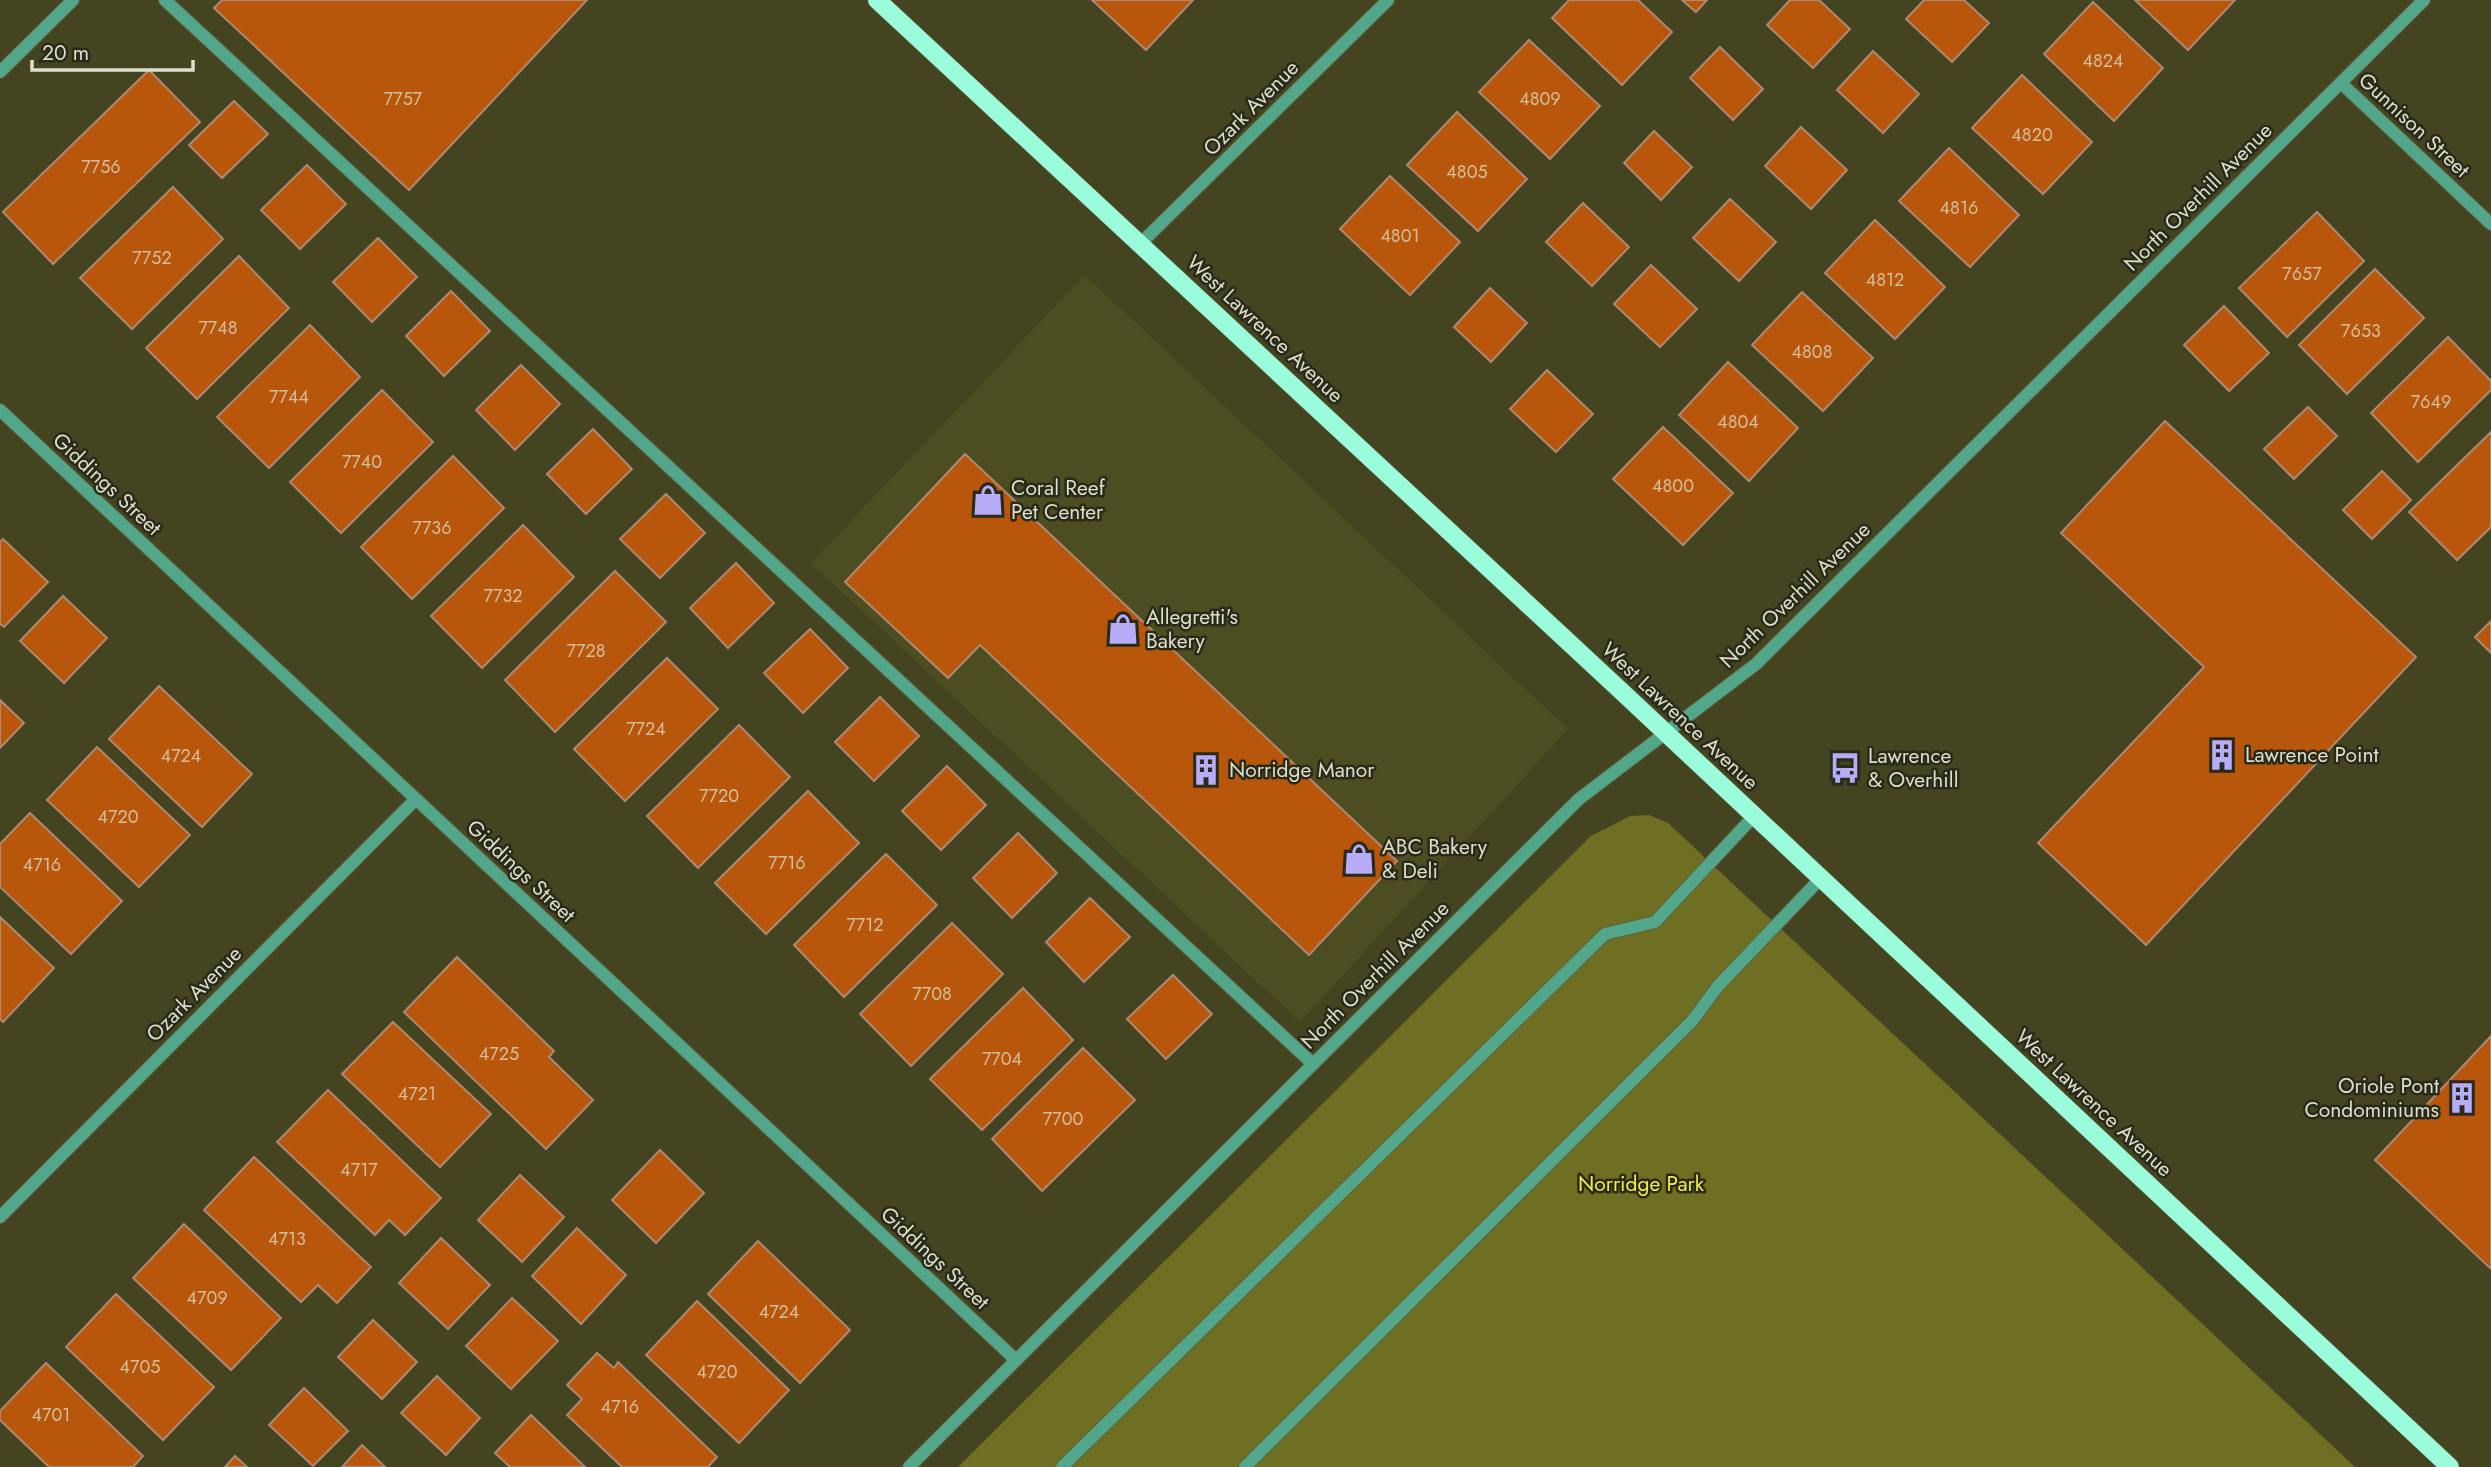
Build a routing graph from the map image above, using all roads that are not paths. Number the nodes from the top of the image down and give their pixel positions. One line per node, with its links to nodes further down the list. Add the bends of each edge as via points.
1 (73, 0): 6 (street)
2 (165, 0): 15 (street)
3 (877, 0): 9 (main road, West Lawrence Avenue)
4 (1388, 0): 9 (street, Ozark Avenue)
5 (2424, 0): 7 (street, North Overhill Avenue)
6 (0, 72)
7 (2341, 83): 8 (street, Gunnison Street); 11 (street, North Overhill Avenue, via 1756,664)
8 (2491, 224)
9 (1140, 244): 11 (main road, West Lawrence Avenue)
10 (0, 410): 12 (street, Giddings Street)
11 (1665, 732): 13 (main road, West Lawrence Avenue); 15 (street, North Overhill Avenue, via 1578,799)
12 (416, 799): 16 (street, Ozark Avenue); 17 (street, Giddings Street)
13 (1754, 816): 14 (main road, West Lawrence Avenue); 19 (street, via 1656,922 1605,934)
14 (1821, 878): 20 (street, via 1718,986 1692,1021); 21 (main road, West Lawrence Avenue)
15 (1313, 1064): 17 (street, North Overhill Avenue)
16 (0, 1217)
17 (1016, 1360): 18 (street, North Overhill Avenue)
18 (909, 1467)
19 (1062, 1467)
20 (1245, 1467)
21 (2450, 1467)

